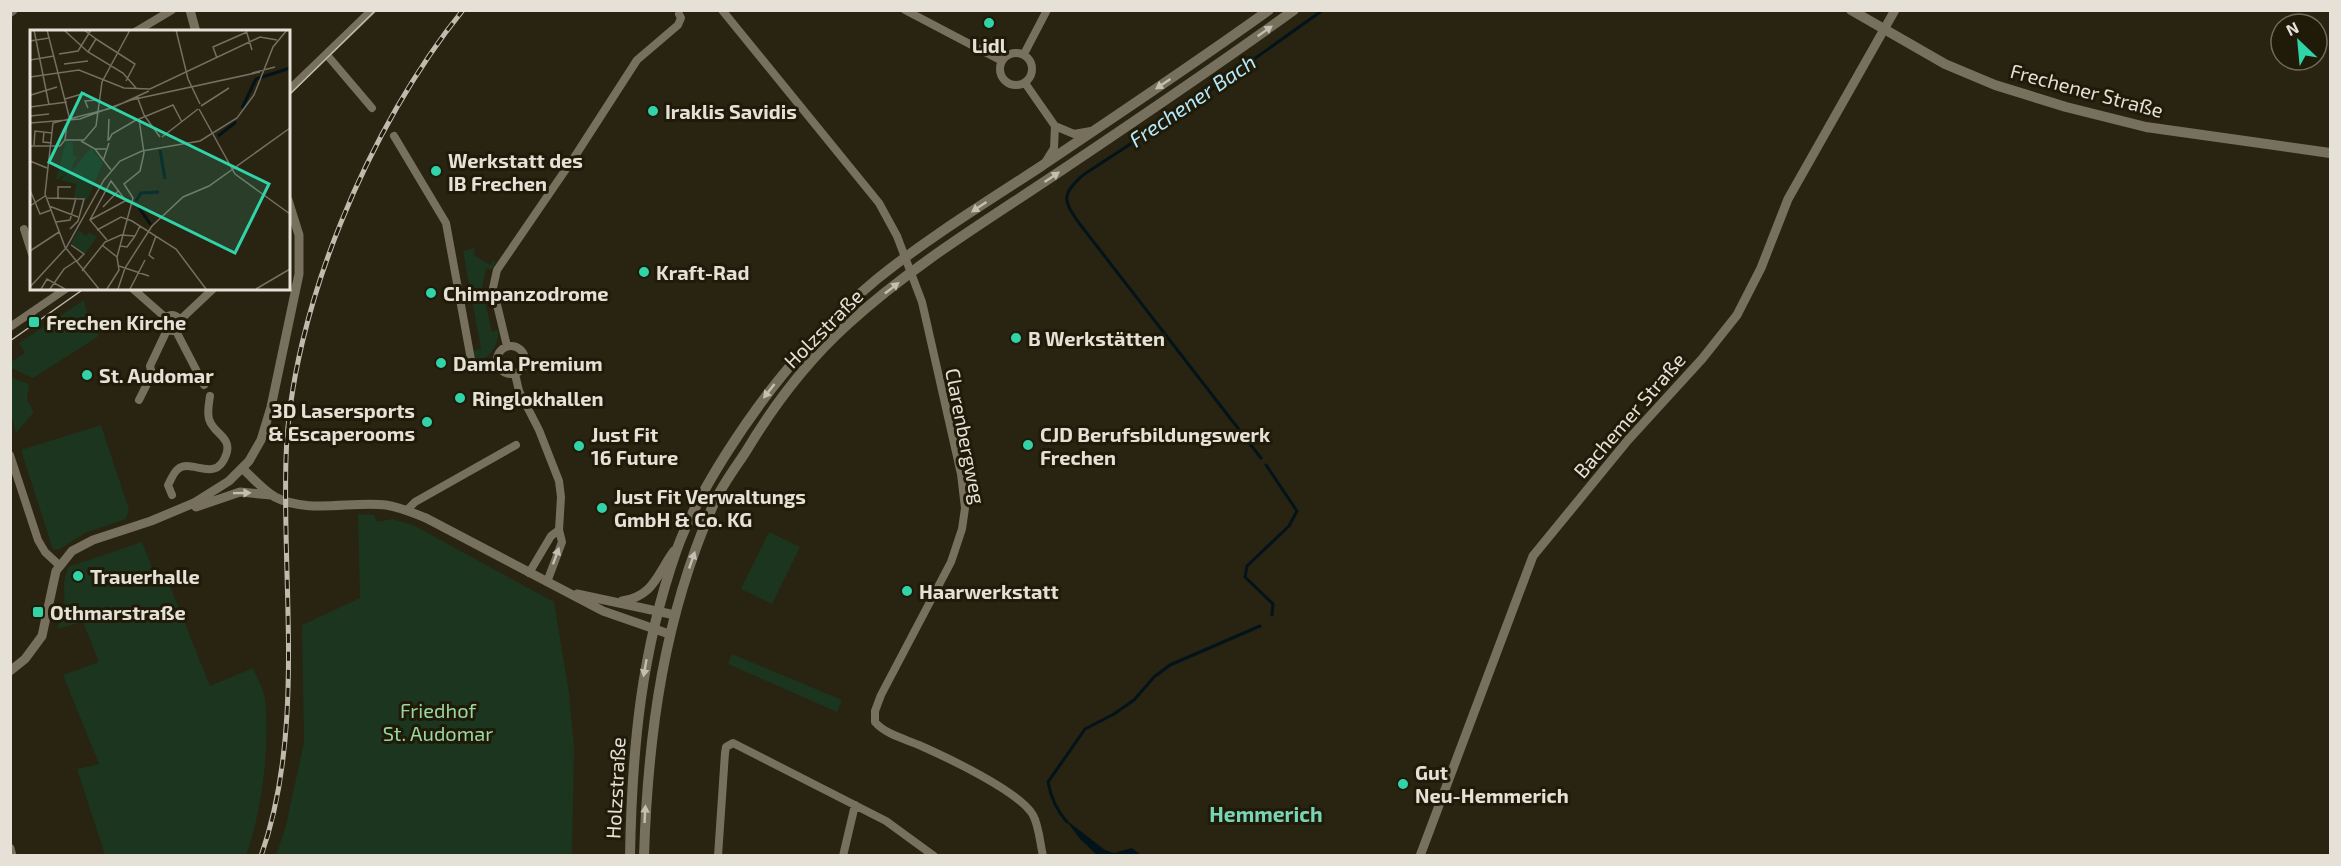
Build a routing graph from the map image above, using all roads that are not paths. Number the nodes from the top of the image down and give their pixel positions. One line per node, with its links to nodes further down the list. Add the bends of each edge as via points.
1 (172, 10): 12 (street)
2 (190, 10): 13 (street)
3 (372, 10): 16 (street)
4 (722, 10): 69 (street, Clarenbergweg, via 879,202 897,236 922,302 961,474 965,508 951,562 881,695 875,722 1019,801 1032,815)
5 (905, 10): 17 (street)
6 (1047, 10): 15 (street)
7 (1269, 10): 22 (main road, Holzstraße, one-way to 22)
8 (1294, 10): 57 (main road, Holzstraße, one-way to 8, via 716,499 762,424 807,366 846,325 956,240)
9 (1851, 10): 14 (main road, Frechener Straße)
10 (1895, 10): 14 (street, Bachemer Straße)
11 (679, 14): 36 (street, via 678,25 637,60 497,270 493,288)
12 (138, 30)
13 (195, 30)
14 (1884, 31): 24 (main road, Frechener Straße, via 1995,85 2089,113 2146,127); 70 (street, Bachemer Straße, via 1788,199 1761,268 1737,315 1533,556)
15 (1024, 54): 17 (street, via 1009,54); 18 (street, via 1033,67)
16 (327, 55): 19 (street); 20 (street)
17 (1002, 61): 18 (street, via 1000,72 1006,81)
18 (1025, 83): 21 (street)
19 (290, 89)
20 (372, 108)
21 (1055, 126): 22 (street, via 1074,134); 25 (street, via 1054,148)
22 (1094, 130): 25 (main road, Holzstraße)
23 (394, 136): 37 (street, via 446,223 472,365 479,368)
24 (2331, 153)
25 (1045, 163): 50 (main road, Holzstraße, one-way to 50, via 877,279 796,357 751,415 711,478)
26 (290, 207): 44 (street, via 298,236 299,274 271,407 261,441)
27 (24, 228): 28 (street)
28 (30, 248)
29 (134, 290): 32 (street)
30 (212, 290): 33 (street)
31 (54, 292): 34 (street)
32 (166, 318): 33 (street, via 173,315); 35 (street, via 164,324)
33 (180, 320): 35 (street, via 180,326)
34 (10, 327)
35 (172, 330): 39 (street); 41 (street, via 150,366 152,374)
36 (507, 346): 37 (street, via 500,350); 38 (street, via 518,347 525,355 523,368)
37 (497, 363): 38 (street, via 506,373)
38 (515, 374): 49 (street, via 559,481)
39 (204, 385)
40 (210, 396): 45 (street, via 208,418 226,440 227,453 220,464 210,469 180,467 168,485)
41 (139, 400)
42 (516, 445): 47 (street)
43 (10, 455): 51 (street, via 38,540)
44 (243, 469): 46 (street); 48 (street, via 211,494)
45 (172, 495)
46 (271, 495): 47 (street, via 308,506 388,505); 48 (street, one-way to 46, via 232,493)
47 (407, 510): 52 (street)
48 (173, 512): 51 (street, via 79,546)
49 (559, 530): 52 (street); 53 (street, one-way to 49, via 562,542)
50 (678, 547): 55 (street, Holzstraße, via 648,590 639,597); 56 (main road, Holzstraße)
51 (59, 565): 60 (street, via 42,636)
52 (528, 573): 53 (street)
53 (547, 582): 54 (street)
54 (568, 592): 55 (street); 58 (street)
55 (617, 601): 56 (street)
56 (658, 611): 57 (street); 58 (main road, Holzstraße)
57 (675, 615): 59 (main road, Holzstraße)
58 (652, 630): 59 (street); 64 (main road, Holzstraße, one-way to 64, via 637,713)
59 (669, 634): 65 (main road, Holzstraße, one-way to 59, via 654,716)
60 (10, 671)
61 (855, 805): 66 (street, via 738,743 729,744 725,753); 67 (street); 68 (street, via 886,821)
62 (10, 848): 63 (street)
63 (12, 855)
64 (630, 855)
65 (644, 855)
66 (718, 855)
67 (843, 855)
68 (934, 855)
69 (1043, 855)
70 (1420, 855)

